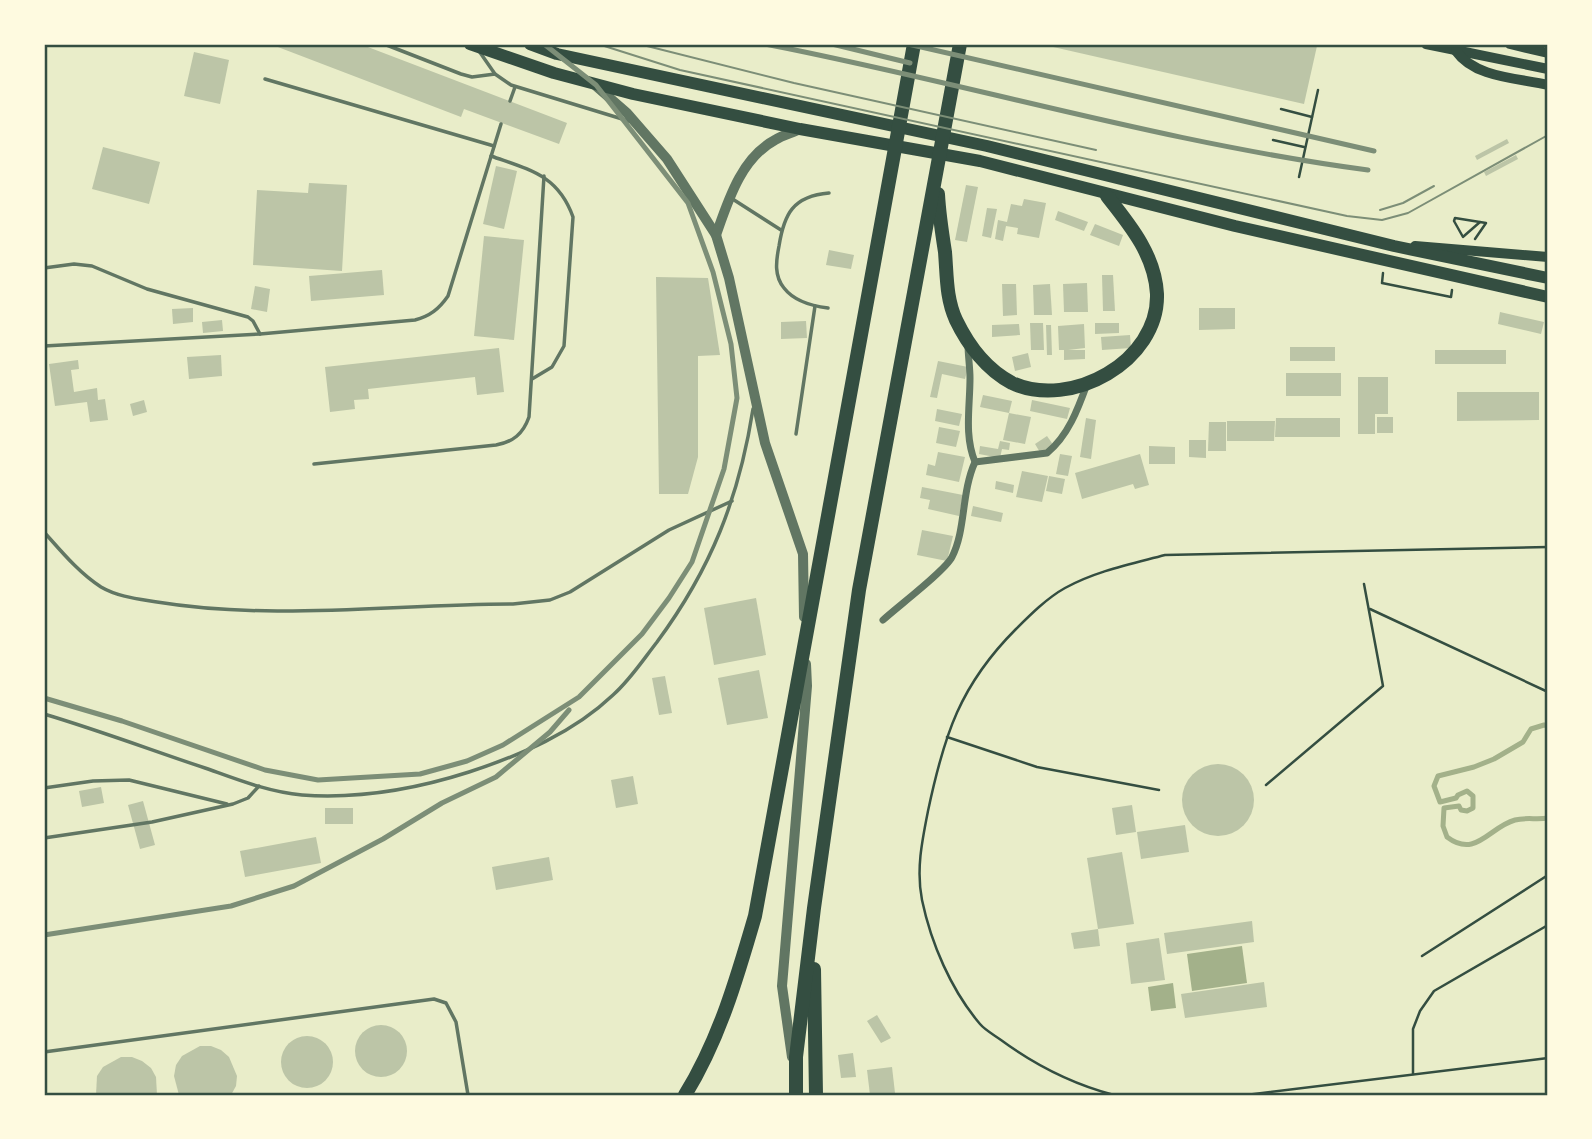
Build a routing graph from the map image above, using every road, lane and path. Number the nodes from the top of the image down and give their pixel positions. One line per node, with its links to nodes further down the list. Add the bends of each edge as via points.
1 (384, 44): 12 (lane, via 461,74)
2 (530, 44): 10 (highway)
3 (914, 44): 80 (highway, via 755,916 719,1027)
4 (960, 44): 29 (highway)
5 (1426, 44): 8 (main road)
6 (1510, 44): 9 (main road)
7 (473, 45): 12 (lane); 14 (highway)
8 (1456, 51): 11 (main road); 16 (main road, via 1478,70)
9 (1548, 53)
10 (586, 60): 14 (highway); 39 (highway, via 987,146)
11 (1548, 69)
12 (495, 74): 17 (lane)
13 (265, 79): 26 (lane)
14 (581, 81): 15 (highway)
15 (596, 85): 23 (street); 24 (highway)
16 (1548, 85)
17 (515, 86): 19 (lane); 23 (lane)
18 (1318, 90): 21 (path)
19 (510, 101)
20 (1281, 109): 21 (path)
21 (1312, 117): 27 (path)
22 (501, 124): 26 (lane)
23 (637, 124): 37 (street, via 667,159)
24 (800, 129): 33 (highway, via 980,161); 34 (street, via 760,152)
25 (1273, 140): 27 (path)
26 (495, 146): 28 (lane)
27 (1306, 148): 31 (path)
28 (491, 156): 30 (lane); 48 (lane, via 452,286 434,312 415,320)
29 (938, 164): 49 (highway, via 948,296); 73 (highway, via 859,590)
30 (544, 176): 51 (lane); 51 (lane, via 567,201 573,234 564,346 552,367)
31 (1299, 177)
32 (829, 193): 36 (lane, via 798,203)
33 (1107, 196): 45 (highway); 52 (highway, via 1143,245 1157,294 1154,317 1140,347 1117,368)
34 (729, 197): 36 (lane); 37 (street)
35 (1480, 222): 35 (path, via 1455,218 1454,221 1463,237); 38 (path, via 1486,223)
36 (781, 230): 46 (lane, via 778,278 792,296)
37 (716, 235): 53 (street)
38 (1473, 242)
39 (1394, 246): 40 (main road); 42 (highway)
40 (1548, 257)
41 (44, 268): 48 (lane, via 92,266 147,289 248,317)
42 (1548, 278)
43 (1382, 283): 44 (path)
44 (1451, 297)
45 (1548, 297)
46 (815, 306): 47 (lane); 54 (lane)
47 (828, 308)
48 (260, 334): 50 (lane)
49 (967, 341): 52 (highway, via 1013,383 1054,390); 55 (street, via 968,422)
50 (44, 346)
51 (531, 380): 56 (lane, via 526,426 513,440)
52 (1088, 382): 55 (street, via 1077,414 1055,447 1046,453)
53 (755, 401): 57 (lane); 81 (street, via 803,554 807,686 782,986)
54 (796, 434)
55 (975, 462): 62 (street, via 951,560)
56 (314, 464)
57 (732, 501): 58 (lane, via 669,530 570,592 550,600 513,604 264,611 180,606 103,587); 67 (lane, via 715,547 677,615 613,695 565,730 511,758 423,785 302,795)
58 (44, 532)
59 (1548, 547): 65 (path, via 1165,555 1104,570 1063,589 992,652 964,693)
60 (1364, 584): 61 (path)
61 (1369, 609): 63 (path); 66 (path, via 1382,686)
62 (883, 620)
63 (1548, 692)
64 (44, 714): 67 (lane)
65 (947, 737): 69 (path, via 1037,767); 83 (path, via 919,857 922,899 952,983 981,1025 1024,1057 1076,1084)
66 (1266, 785)
67 (259, 786): 70 (lane, via 248,798)
68 (44, 788): 70 (lane, via 129,780)
69 (1159, 790)
70 (233, 804): 71 (lane)
71 (44, 838)
72 (1548, 875): 75 (path)
73 (814, 908): 81 (highway, via 796,1057); 82 (highway)
74 (1548, 925): 78 (path, via 1434,991 1413,1029)
75 (1422, 956)
76 (44, 1052): 79 (lane, via 435,999 446,1003 456,1022)
77 (1548, 1058): 78 (path)
78 (1413, 1075): 84 (path)
79 (468, 1095)
80 (685, 1095)
81 (796, 1095)
82 (816, 1095)
83 (1114, 1095)
84 (1246, 1095)

